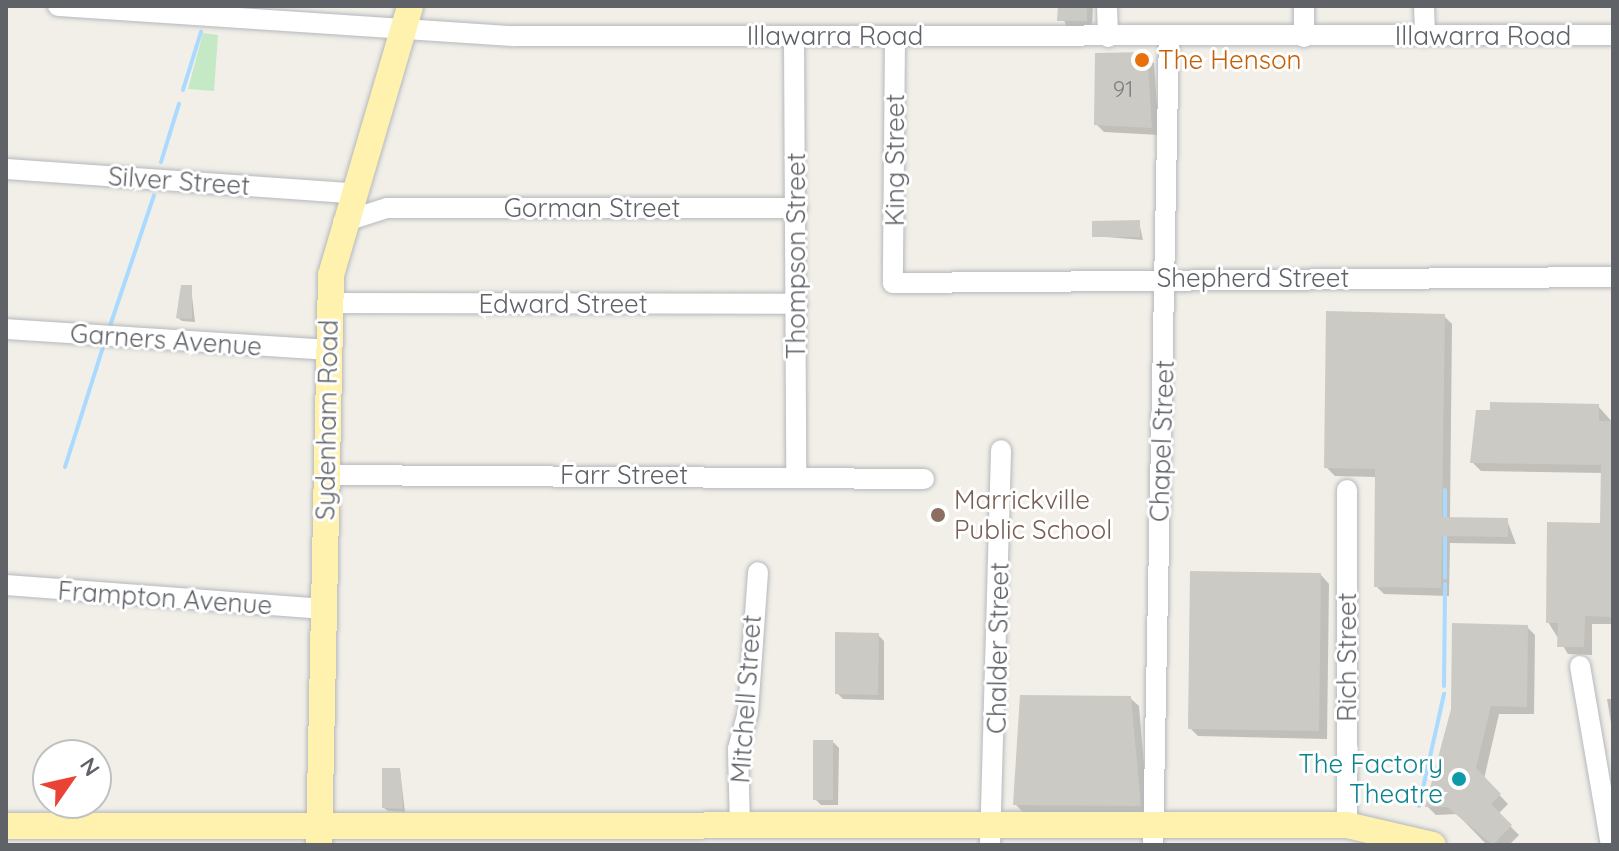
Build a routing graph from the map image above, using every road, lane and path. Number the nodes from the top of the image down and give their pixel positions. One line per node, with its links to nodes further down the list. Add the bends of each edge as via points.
1 (58, 6): 6 (street, Illawarra Road)
2 (410, 6): 6 (main road, Sydenham Road)
3 (1107, 6): 12 (street)
4 (1304, 6): 13 (street)
5 (1424, 6): 10 (street)
6 (401, 32): 11 (street, Illawarra Road); 15 (main road, Sydenham Road)
7 (1613, 35): 10 (street, Illawarra Road)
8 (895, 36): 11 (street, Illawarra Road); 12 (street, Illawarra Road); 21 (street, King Street)
9 (1169, 36): 12 (street, Illawarra Road); 13 (street, Illawarra Road); 19 (street, Chapel Street)
10 (1425, 36): 13 (street, Illawarra Road)
11 (794, 37): 17 (street, Thompson Street)
12 (1108, 37)
13 (1304, 37)
14 (6, 169): 15 (street, Silver Street)
15 (353, 187): 16 (street); 18 (main road, Sydenham Road)
16 (387, 208): 17 (street, Gorman Street); 18 (street, Gorman Street)
17 (797, 208): 23 (street, Thompson Street)
18 (343, 222): 22 (main road, Sydenham Road)
19 (1166, 277): 20 (street, Shepherd Street); 21 (street, Shepherd Street); 39 (street, Chapel Street)
20 (1613, 277)
21 (893, 283)
22 (329, 303): 23 (street, Edward Street); 25 (main road, Sydenham Road)
23 (797, 304): 28 (street, Thompson Street)
24 (6, 329): 25 (street, Garners Avenue)
25 (327, 350): 27 (main road, Sydenham Road)
26 (1001, 450): 38 (street, Chalder Street)
27 (325, 475): 28 (street, Farr Street); 33 (main road, Sydenham Road)
28 (796, 476): 29 (street, Farr Street)
29 (924, 479)
30 (1347, 490): 35 (street, Rich Street)
31 (758, 572): 37 (street, Mitchell Street, via 747,643 748,712 738,749)
32 (6, 585): 33 (street, Frampton Avenue)
33 (324, 609): 40 (main road, Sydenham Road)
34 (1580, 666): 42 (street)
35 (1347, 825): 39 (main road); 41 (main road)
36 (6, 826): 40 (main road)
37 (740, 826): 38 (main road); 40 (main road)
38 (992, 835): 39 (main road)
39 (1154, 835)
40 (319, 836)
41 (1433, 845)
42 (1611, 845)

